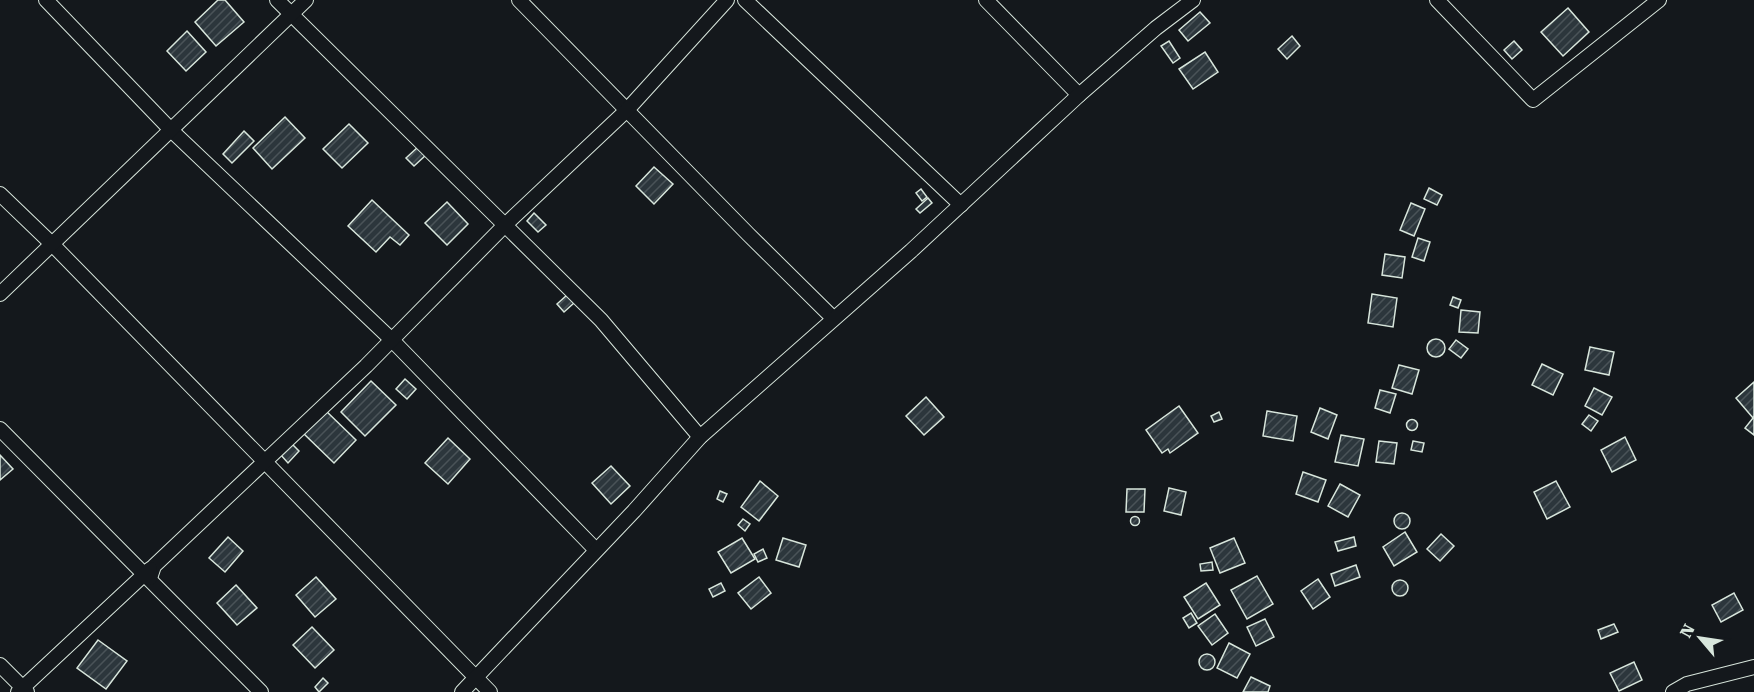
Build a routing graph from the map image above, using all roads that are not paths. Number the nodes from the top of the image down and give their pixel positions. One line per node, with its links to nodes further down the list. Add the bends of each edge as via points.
1 (46, 0): 14 (street)
2 (277, 0): 11 (street)
3 (306, 0): 11 (street)
4 (519, 0): 13 (street)
5 (727, 0): 13 (street)
6 (745, 0): 16 (street)
7 (986, 0): 12 (street)
8 (1193, 0): 12 (street)
9 (1437, 0): 10 (street, via 1533,100)
10 (1659, 0)
11 (291, 15): 14 (street); 17 (street)
12 (1079, 95): 16 (street)
13 (627, 110): 17 (street); 20 (street)
14 (171, 130): 18 (street); 21 (street)
15 (0, 194): 18 (street)
16 (962, 205): 20 (street)
17 (505, 225): 21 (street); 23 (street, via 601,320)
18 (52, 243): 19 (street); 24 (street)
19 (0, 294)
20 (834, 318): 23 (street)
21 (392, 340): 24 (street); 25 (street)
22 (0, 429): 26 (street, via 88,519)
23 (700, 438): 25 (street)
24 (265, 462): 26 (street); 29 (street)
25 (596, 550): 29 (street)
26 (150, 572): 31 (street); 32 (street)
27 (0, 665): 31 (street)
28 (1754, 667): 30 (street)
29 (475, 678): 33 (street); 34 (street)
30 (1704, 686): 35 (street, via 1688,684)
31 (22, 690)
32 (261, 692)
33 (462, 692)
34 (490, 692)
35 (1673, 692)

